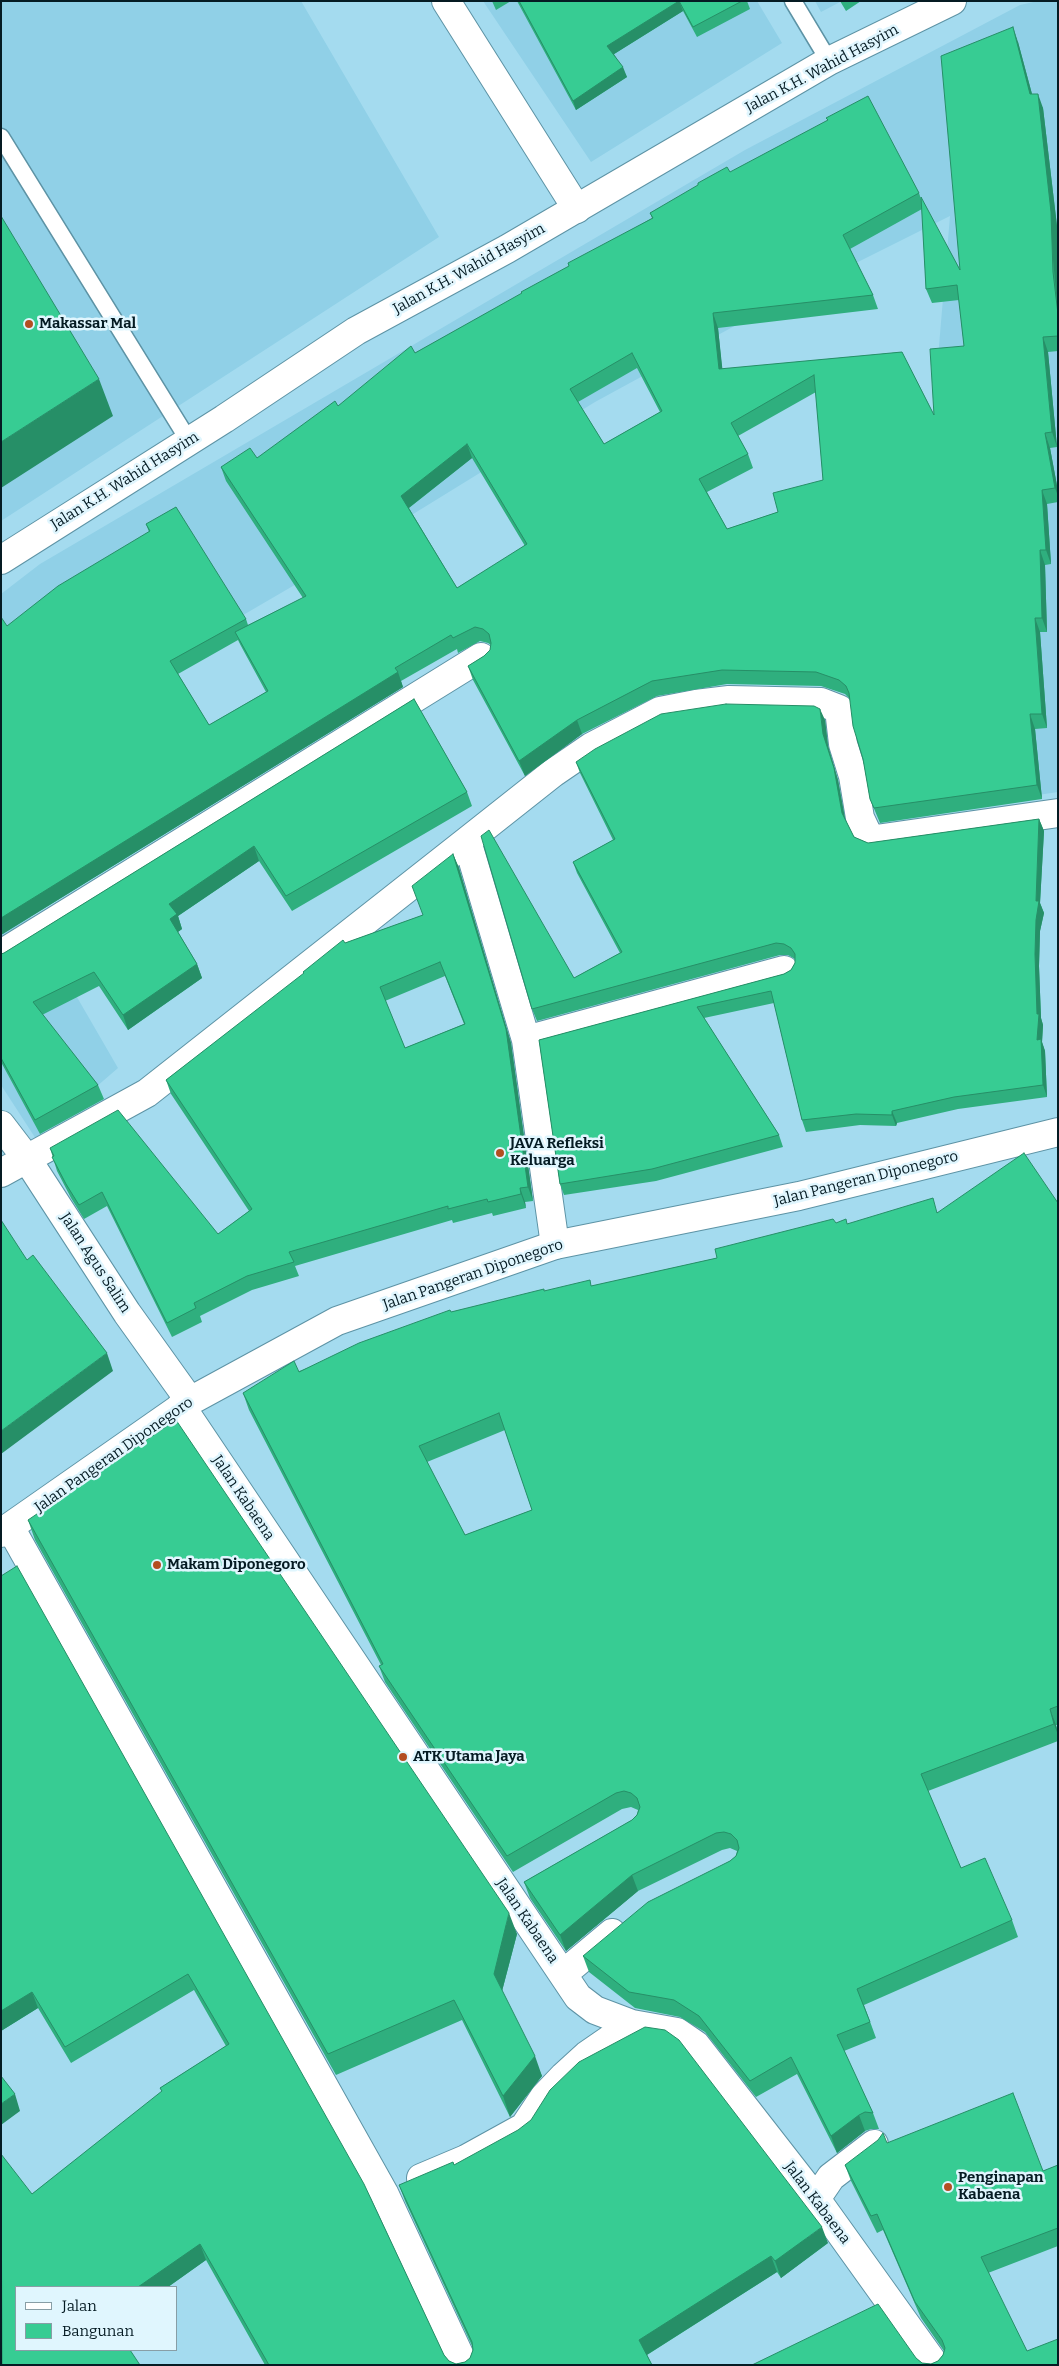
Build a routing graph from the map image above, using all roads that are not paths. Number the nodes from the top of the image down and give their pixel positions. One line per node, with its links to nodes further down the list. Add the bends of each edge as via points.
1 (446, 1): 6 (street)
2 (793, 1): 4 (lane)
3 (952, 1): 4 (street, Jalan K.H. Wahid Hasyim)
4 (830, 61): 6 (street, Jalan K.H. Wahid Hasyim)
5 (1, 137): 7 (lane)
6 (577, 208): 7 (street, Jalan K.H. Wahid Hasyim, via 356,331)
7 (189, 441): 8 (street, Jalan K.H. Wahid Hasyim)
8 (1, 560)
9 (481, 656): 12 (street)
10 (1058, 813): 11 (street, via 876,839 869,837 860,818 853,776 843,744 839,709 821,702 729,700 660,711 590,747)
11 (467, 841): 14 (street); 17 (street, via 147,1094)
12 (1, 954)
13 (784, 970): 14 (street)
14 (526, 1040): 19 (street)
15 (1, 1125): 17 (street, Jalan Agus Salim)
16 (1058, 1132): 19 (street, Jalan Pangeran Diponegoro, via 799,1196)
17 (27, 1159): 18 (street); 20 (street, Jalan Agus Salim)
18 (2, 1173)
19 (555, 1245): 20 (street, Jalan Pangeran Diponegoro, via 337,1321)
20 (185, 1403): 21 (street, Jalan Pangeran Diponegoro); 23 (street, Jalan Kabaena)
21 (6, 1530): 28 (street)
22 (533, 1879): 23 (street)
23 (508, 1893): 25 (street, Jalan Kabaena)
24 (630, 1917): 25 (street)
25 (563, 1974): 26 (street, Jalan Kabaena, via 578,1997 595,2010)
26 (632, 2024): 28 (street, via 564,2076 544,2097 524,2127 466,2158); 29 (street, Jalan Kabaena, via 677,2032 696,2045)
27 (874, 2144): 29 (street, via 831,2177)
28 (384, 2193): 30 (street)
29 (816, 2200): 31 (street, Jalan Kabaena)
30 (464, 2365)
31 (935, 2365)

